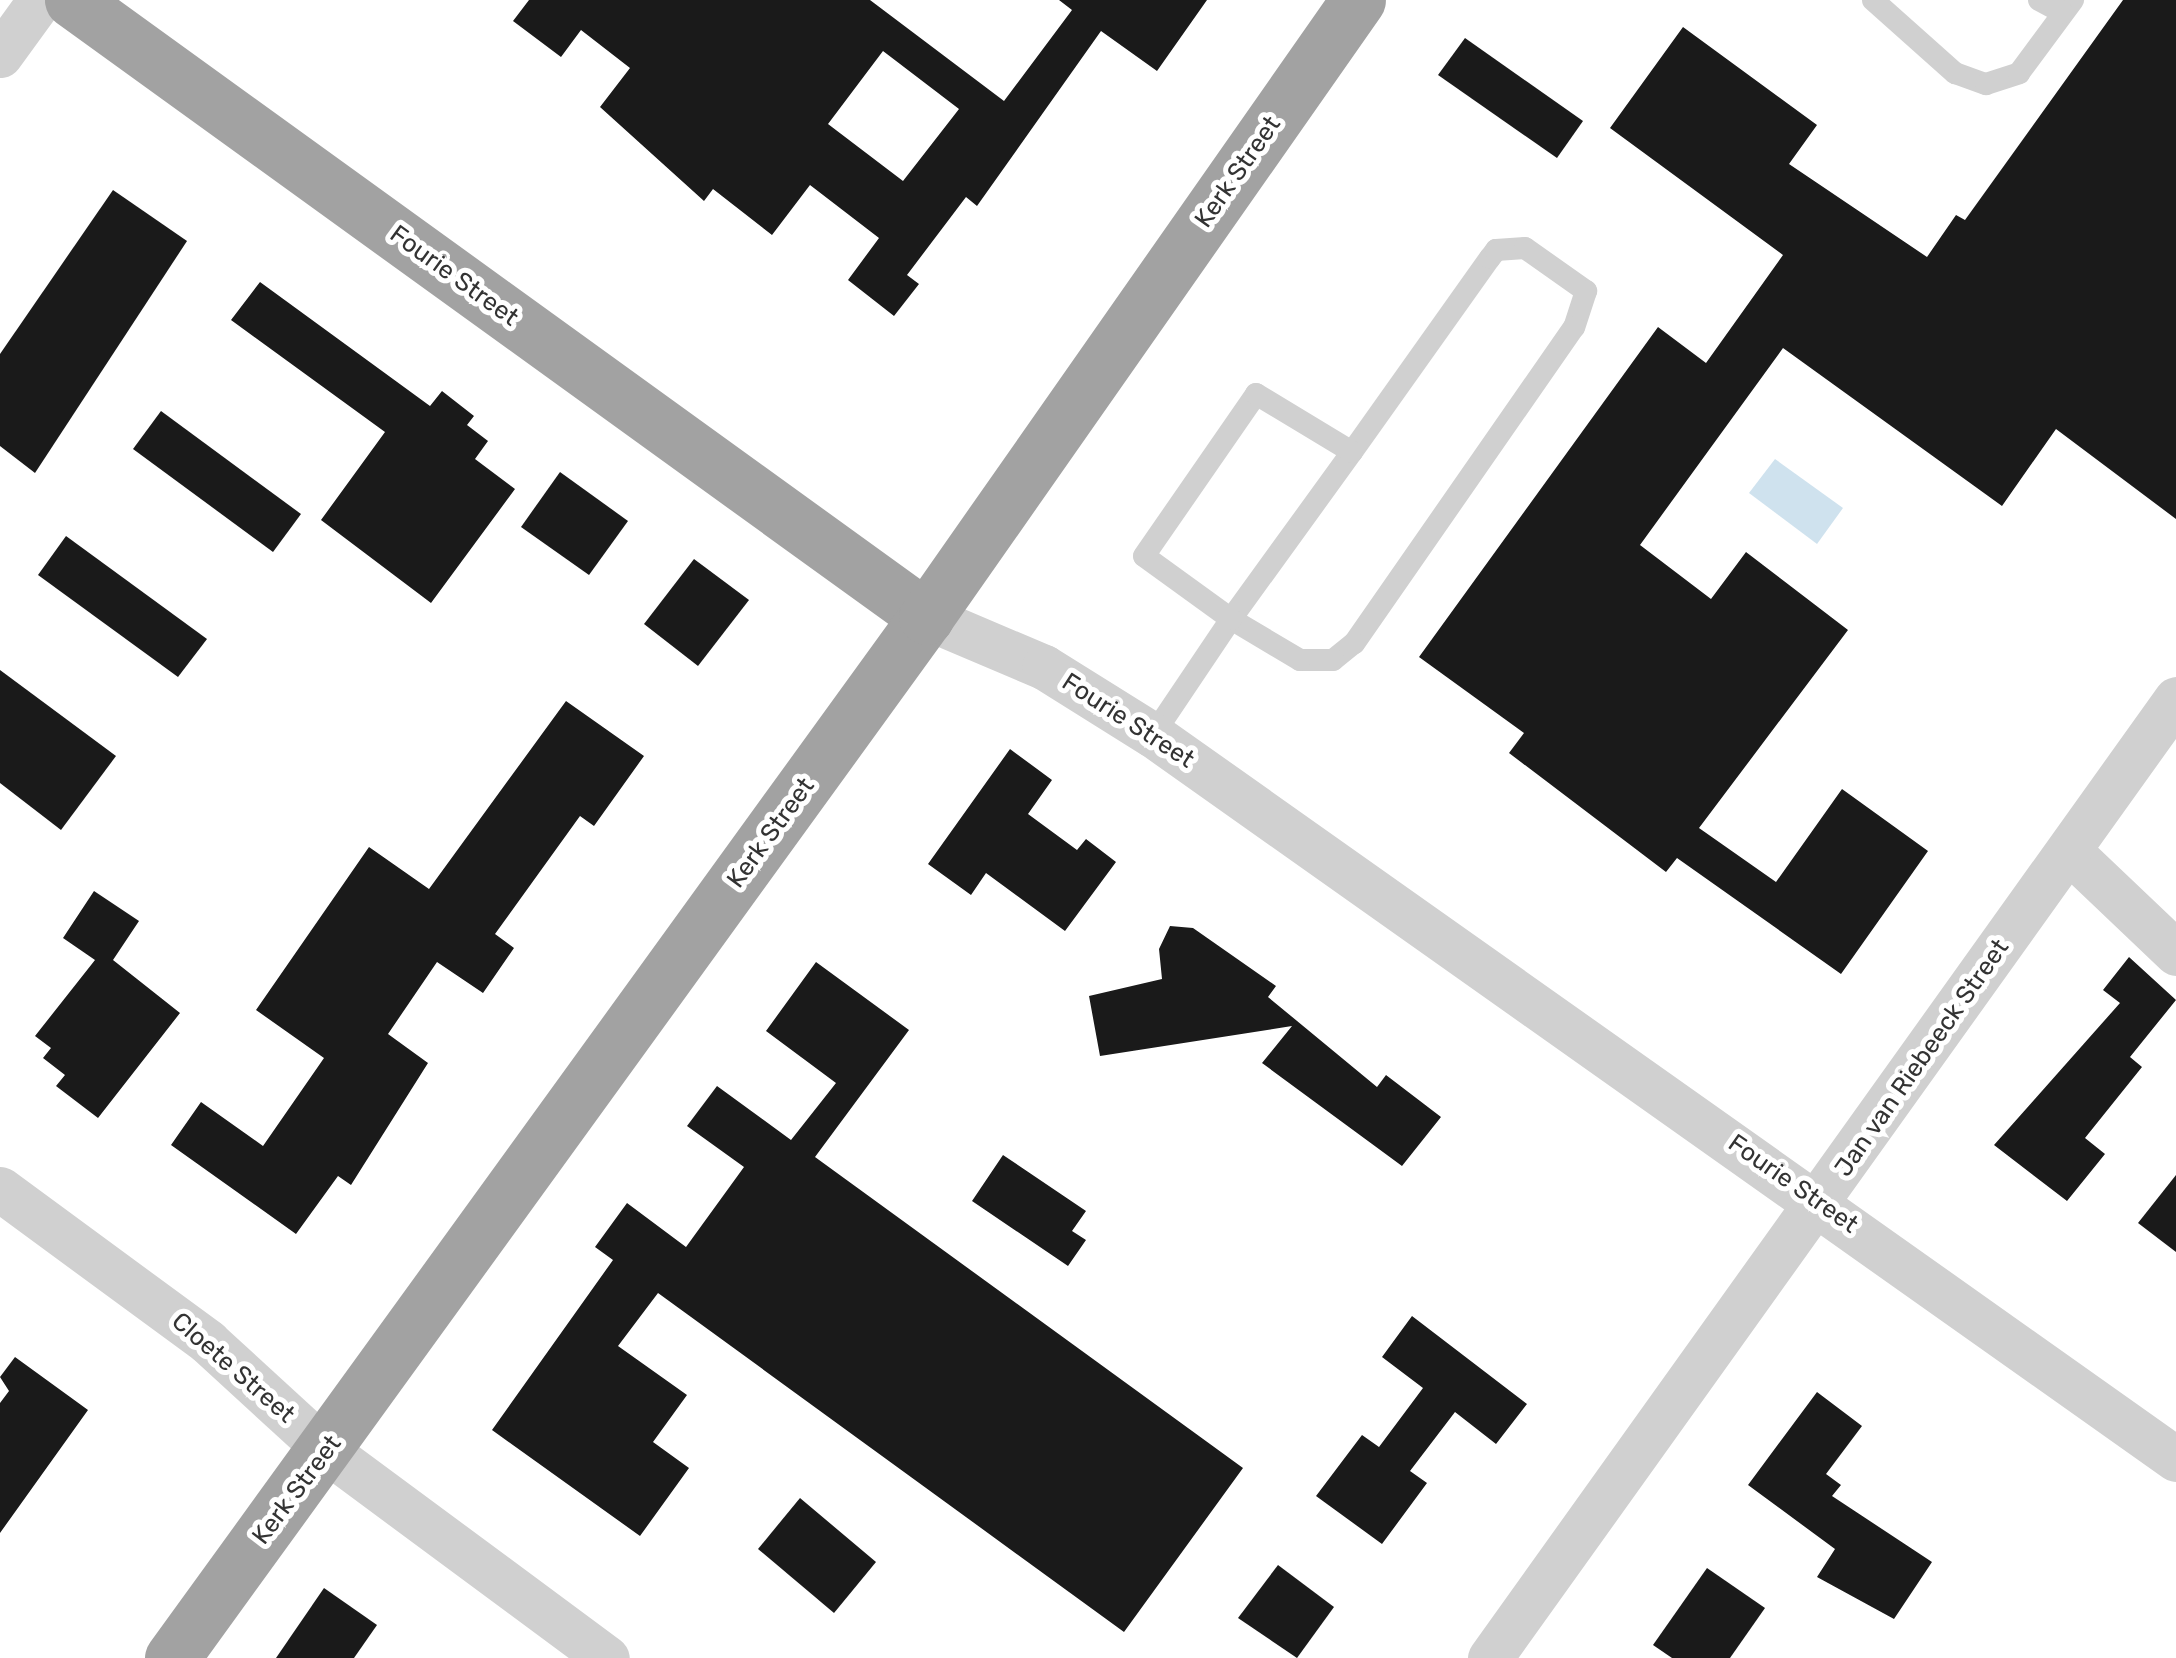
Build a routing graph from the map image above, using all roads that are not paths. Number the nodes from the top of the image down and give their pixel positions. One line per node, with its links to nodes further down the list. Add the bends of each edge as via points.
1 (40, 0): 7 (street)
2 (72, 0): 9 (highway, Fourie Street)
3 (1358, 0): 9 (highway, Kerk Street)
4 (1873, 0): 6 (lane, via 1955,73 1986,84 2019,73)
5 (2039, 0): 6 (lane)
6 (2068, 7)
7 (0, 55)
8 (1352, 452): 10 (lane); 10 (lane, via 1266,393 1246,403 1142,552); 10 (lane, via 1496,250 1525,248 1586,291 1574,327 1354,643 1311,664)
9 (926, 617): 12 (street, Fourie Street, via 1044,667); 17 (highway, Kerk Street)
10 (1231, 619): 12 (lane)
11 (2176, 699): 13 (street, Jan van Riebeeck Street)
12 (1153, 735): 16 (street, Fourie Street)
13 (2069, 851): 14 (street); 16 (street, Jan van Riebeeck Street)
14 (2176, 952)
15 (0, 1189): 17 (street, Cloete Street, via 208,1342)
16 (1820, 1203): 18 (street, Fourie Street); 21 (street, Jan van Riebeeck Street)
17 (327, 1451): 19 (highway, Kerk Street); 20 (street, Cloete Street)
18 (2176, 1459)
19 (172, 1658)
20 (608, 1658)
21 (1490, 1658)

